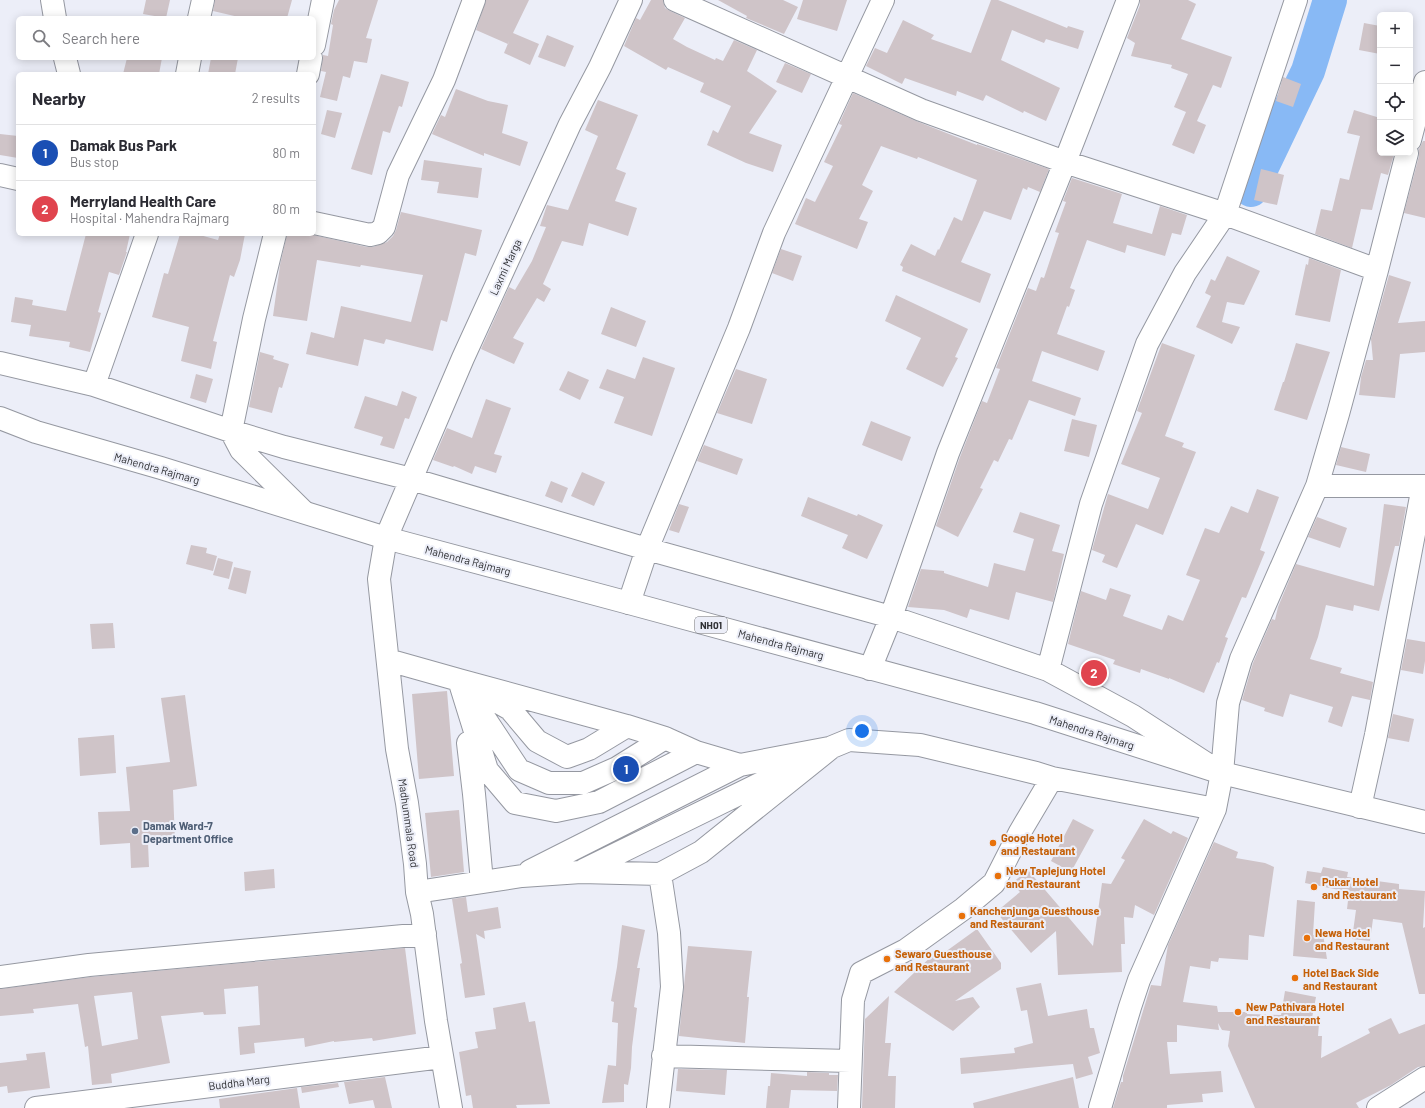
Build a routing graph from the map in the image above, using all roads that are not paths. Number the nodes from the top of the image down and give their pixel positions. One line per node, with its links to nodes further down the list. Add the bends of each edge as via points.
1 (52, 0): 10 (main road)
2 (203, 0): 11 (main road)
3 (323, 0): 12 (main road)
4 (474, 0): 27 (main road, via 444,80 398,175 384,227 378,233 370,235)
5 (631, 0): 37 (main road, Laxmi Marga, via 570,124 463,358)
6 (675, 0): 19 (main road)
7 (884, 0): 19 (main road)
8 (1128, 0): 23 (main road)
9 (1296, 0): 26 (main road)
10 (55, 16)
11 (199, 16)
12 (316, 35)
13 (66, 60): 16 (main road)
14 (190, 60): 17 (main road)
15 (311, 60): 18 (main road)
16 (68, 72)
17 (186, 72)
18 (308, 72)
19 (848, 78): 23 (main road, via 921,110); 42 (main road, via 774,233 739,328)
20 (1425, 82): 21 (main road)
21 (1413, 128)
22 (1406, 156): 30 (main road)
23 (1065, 162): 26 (main road); 44 (main road, via 948,453)
24 (0, 175): 25 (main road)
25 (16, 179)
26 (1225, 214): 30 (main road); 47 (main road, via 1184,273 1147,344 1091,504)
27 (316, 223)
28 (147, 236): 32 (main road)
29 (275, 236): 35 (main road, via 254,319)
30 (1377, 270): 38 (main road)
31 (0, 364): 32 (main road)
32 (94, 385): 35 (main road)
33 (0, 406): 36 (main road)
34 (0, 418): 36 (main road, Mahendra Rajmarg / NH01)
35 (231, 431): 37 (main road); 40 (main road, via 241,450)
36 (36, 432): 40 (main road, Mahendra Rajmarg / NH01)
37 (411, 479): 41 (main road, Laxmi Marga); 42 (main road)
38 (1316, 486): 39 (main road); 54 (main road, via 1241,659 1228,703)
39 (1424, 486): 56 (main road)
40 (304, 512): 41 (main road, Mahendra Rajmarg / NH01)
41 (386, 538): 43 (main road, Mahendra Rajmarg / NH01); 45 (main road, Madhummala Road, via 379,579)
42 (647, 549): 43 (main road); 44 (main road)
43 (629, 603): 46 (main road, Mahendra Rajmarg / NH01)
44 (891, 617): 46 (main road); 47 (main road)
45 (388, 660): 48 (main road); 63 (main road, Madhummala Road, via 397,749 408,811)
46 (870, 669): 54 (main road, Mahendra Rajmarg / NH01, via 1035,713)
47 (1048, 670): 54 (main road, via 1133,716)
48 (459, 680): 49 (main road); 49 (main road, via 510,709 537,741 567,757 589,749); 50 (main road, via 519,770 549,783 583,783 618,768); 52 (main road, via 487,770 515,803 556,811 599,802); 62 (main road, via 474,794)
49 (627, 726): 50 (main road)
50 (665, 738): 52 (main road)
51 (832, 747): 53 (main road); 55 (main road, via 848,740 920,745); 59 (main road); 60 (main road, via 701,852)
52 (696, 752): 53 (main road)
53 (740, 764): 61 (main road)
54 (1222, 773): 56 (main road, Mahendra Rajmarg / NH01); 57 (main road)
55 (1052, 778): 57 (main road); 68 (main road, via 994,883 906,950 860,974 853,1000)
56 (1360, 807): 58 (main road, Mahendra Rajmarg / NH01)
57 (1215, 809): 74 (main road, via 1139,980)
58 (1425, 822)
59 (581, 872): 60 (main road); 61 (main road)
60 (660, 874): 66 (main road, via 669,933 672,987)
61 (522, 876): 62 (main road)
62 (482, 882): 63 (main road)
63 (417, 892): 64 (main road, Madhummala Road)
64 (425, 934): 65 (main road, via 88,965); 67 (main road, Madhummala Road)
65 (0, 977)
66 (664, 1056): 68 (main road); 72 (main road)
67 (442, 1057): 70 (main road, Buddha Marg); 71 (main road, Madhummala Road)
68 (850, 1061): 73 (main road)
69 (1425, 1078): 75 (main road)
70 (36, 1108)
71 (451, 1108)
72 (658, 1108)
73 (848, 1108)
74 (1100, 1108)
75 (1378, 1108)

